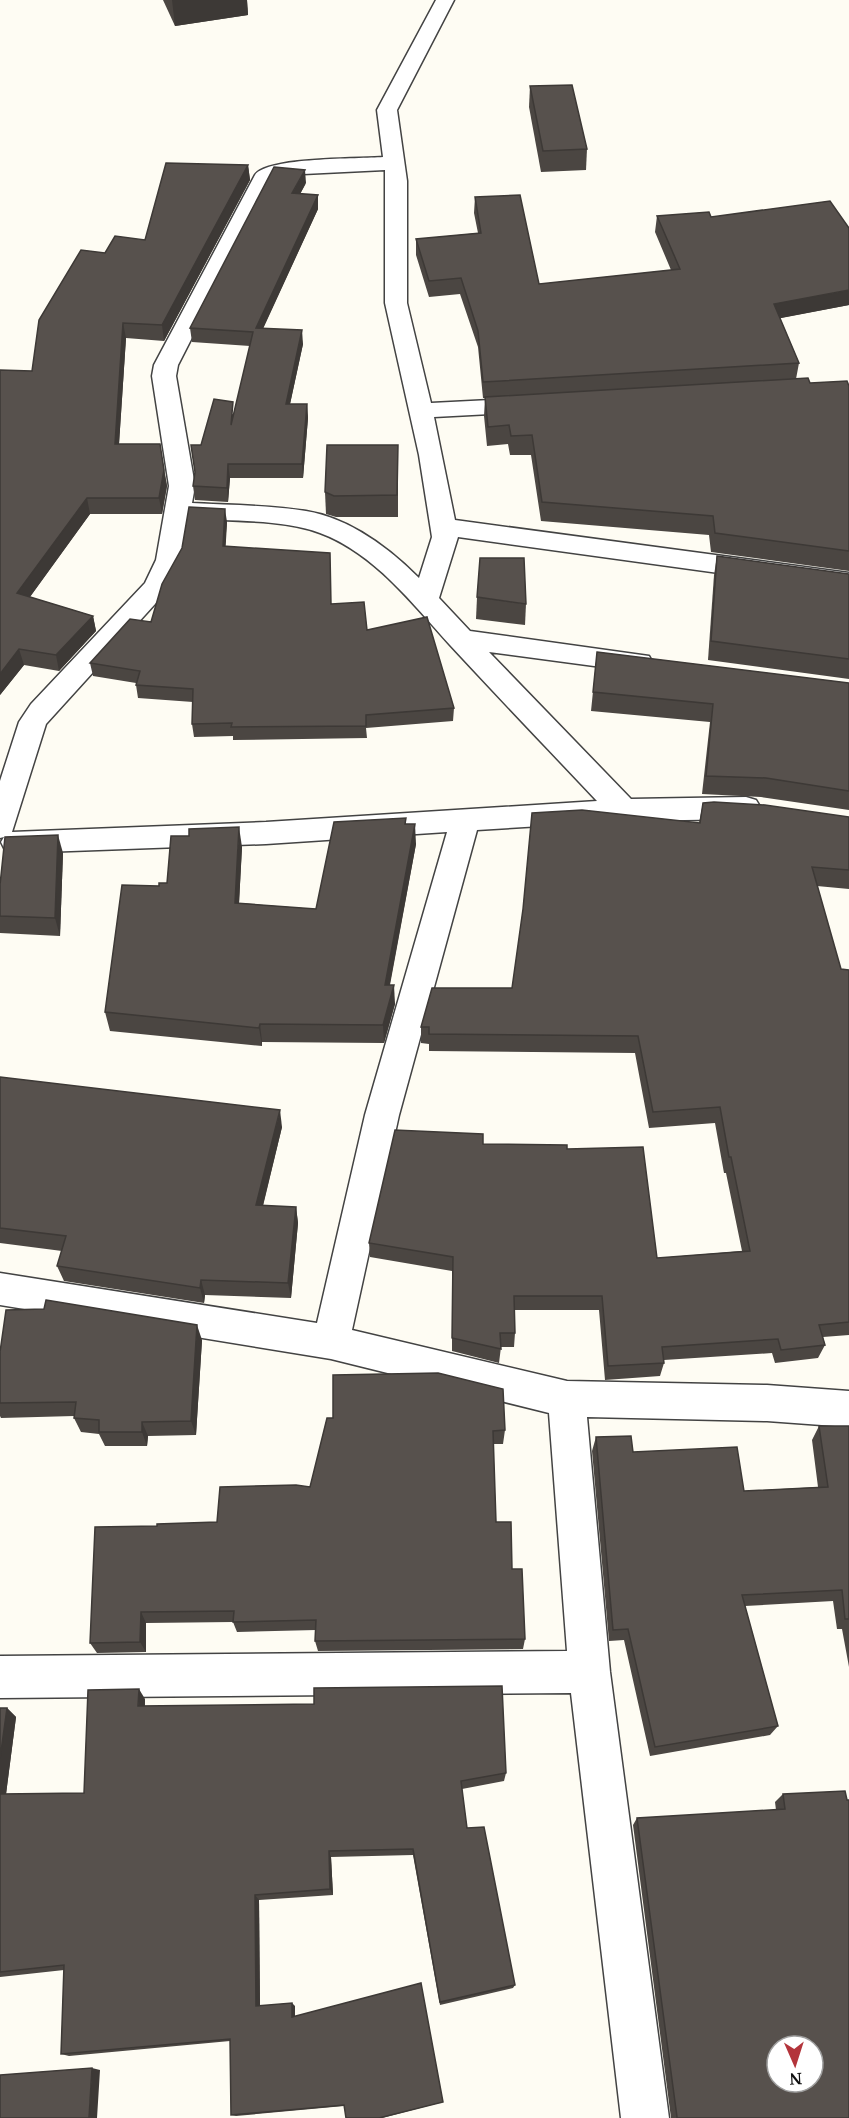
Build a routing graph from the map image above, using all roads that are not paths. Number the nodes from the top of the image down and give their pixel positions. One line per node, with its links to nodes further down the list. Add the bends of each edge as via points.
1 (445, 0): 2 (street, via 388,104)
2 (394, 163): 4 (street, via 396,303); 5 (street, via 279,169 266,175 166,365 164,376 181,477)
3 (551, 403): 4 (street)
4 (421, 411): 6 (street)
5 (178, 509): 8 (street, via 322,523 370,550); 14 (street, via 169,560 156,587 33,722)
6 (444, 527): 7 (street); 8 (street, via 444,541)
7 (849, 582)
8 (425, 601): 9 (street)
9 (460, 639): 10 (street); 11 (street)
10 (660, 666)
11 (624, 810): 12 (street, via 710,807); 13 (street)
12 (772, 811)
13 (465, 821): 15 (street, via 266,833); 17 (street, via 382,1115)
14 (0, 827)
15 (0, 842)
16 (0, 1289): 17 (street)
17 (331, 1342): 18 (street)
18 (567, 1399): 19 (street, via 767,1403); 20 (street)
19 (849, 1409)
20 (589, 1672): 21 (street); 22 (street)
21 (0, 1677)
22 (645, 2118)

